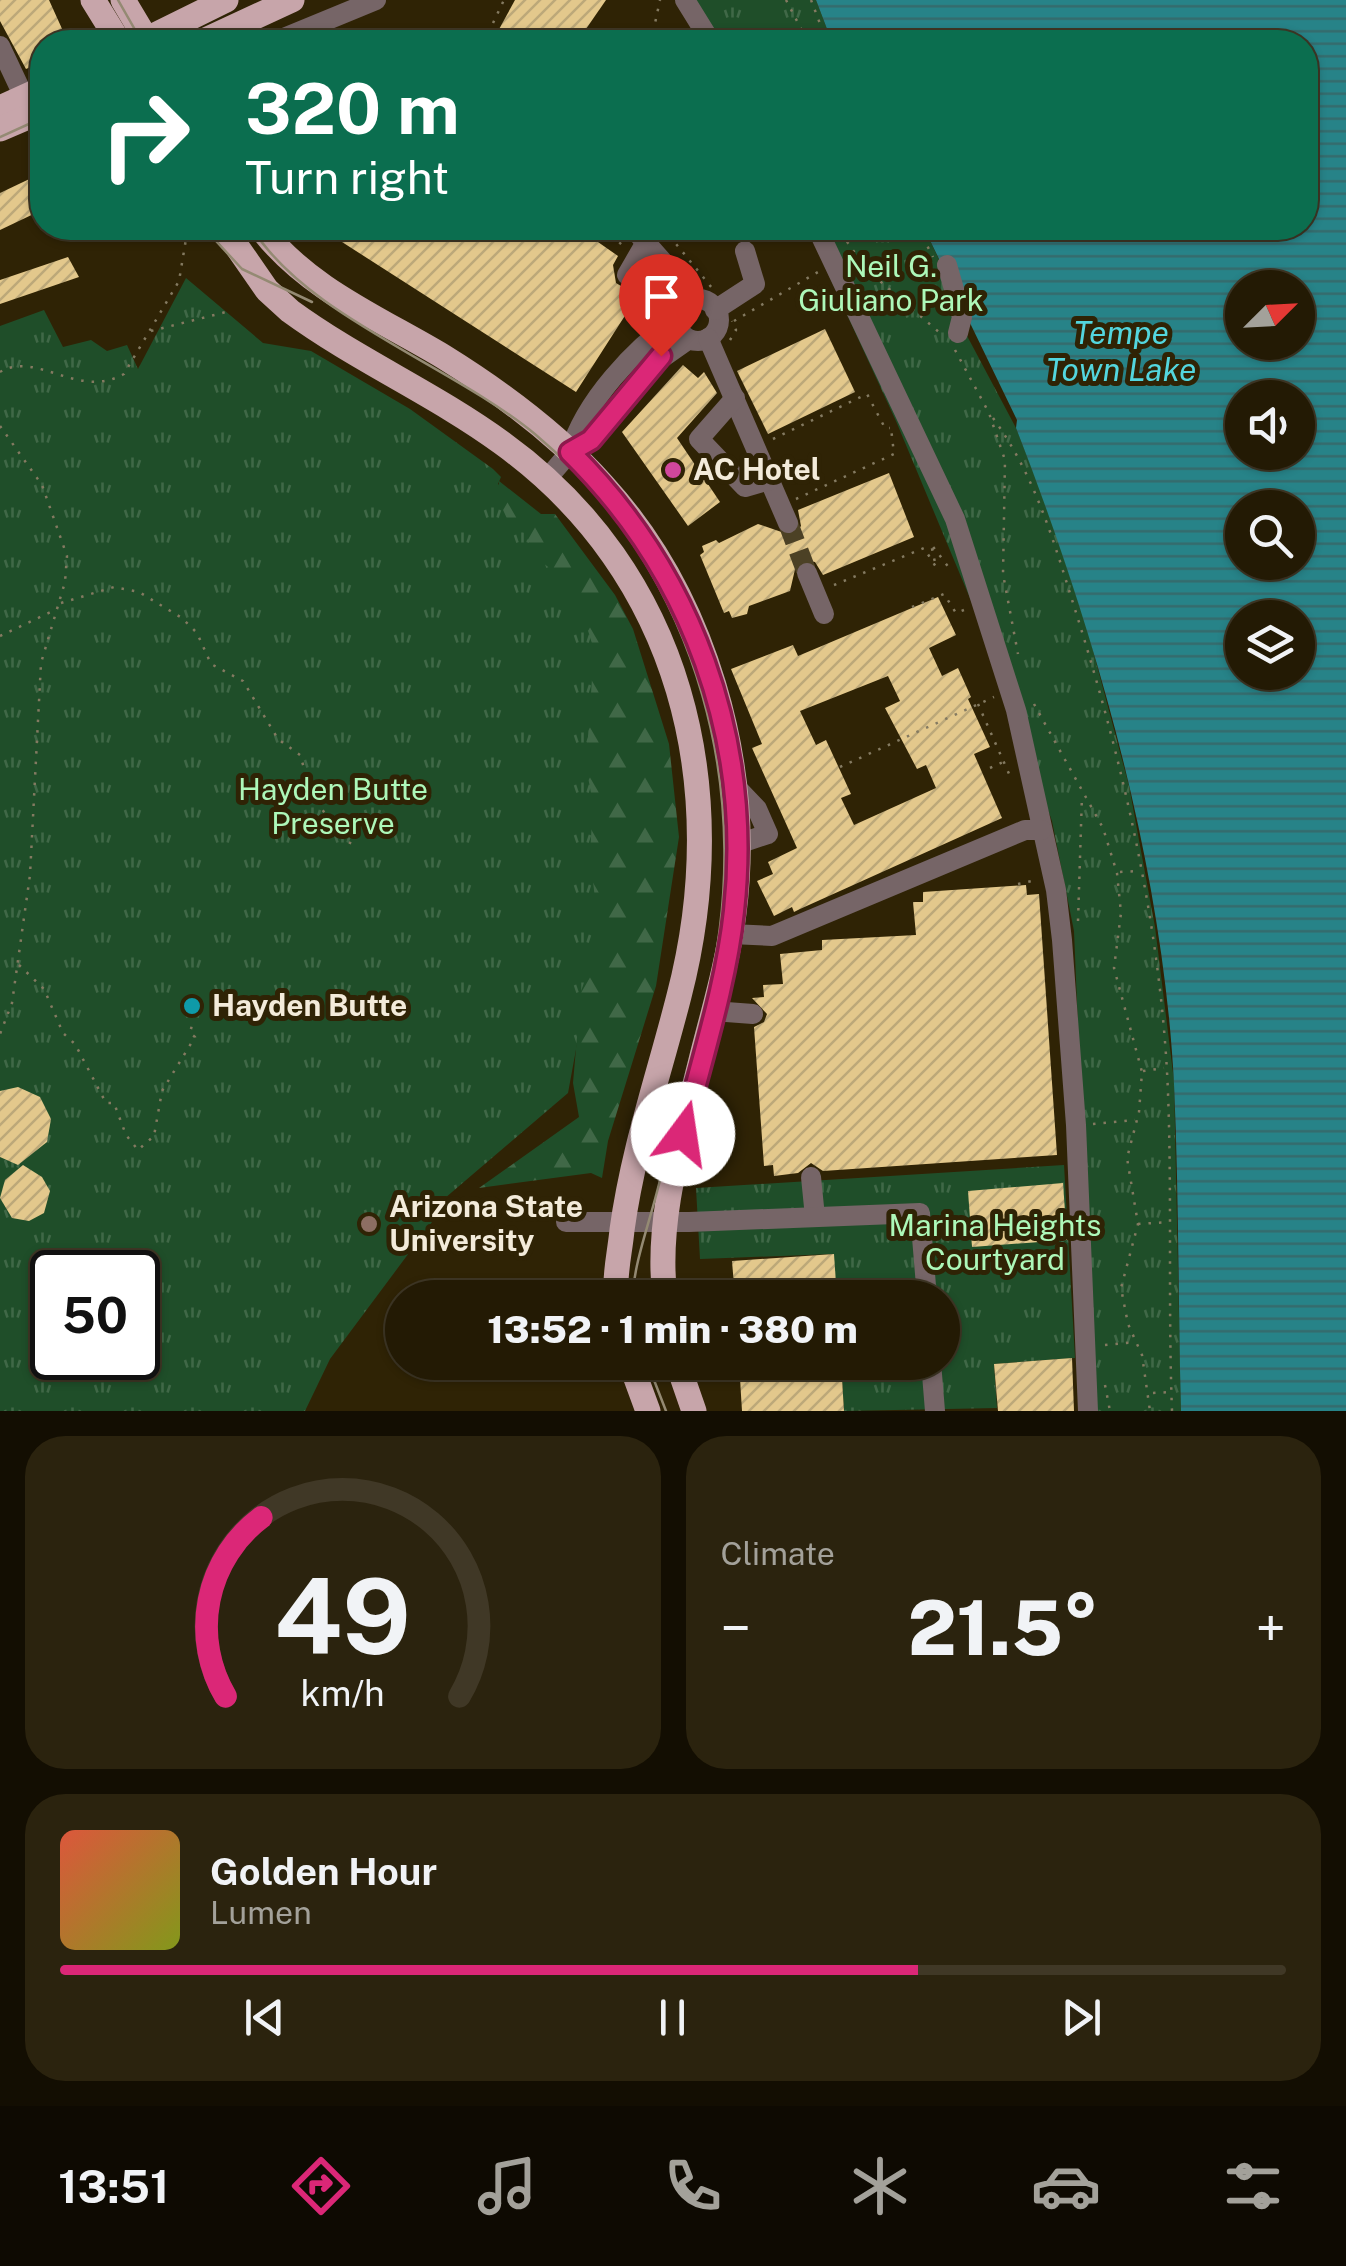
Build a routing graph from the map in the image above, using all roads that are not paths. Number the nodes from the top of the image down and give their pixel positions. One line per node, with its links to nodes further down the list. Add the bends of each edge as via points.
1 (94, 0): 7 (main road)
2 (123, 0): 8 (main road)
3 (226, 0): 9 (main road)
4 (292, 0): 10 (main road)
5 (376, 0): 11 (lane)
6 (685, 0): 12 (lane)
7 (112, 30)
8 (139, 30)
9 (168, 30)
10 (226, 30)
11 (303, 30)
12 (704, 30)
13 (0, 46): 14 (lane)
14 (27, 101): 15 (main road)
15 (0, 129)
16 (232, 240): 31 (main road, via 290,311 501,442)
17 (273, 240): 29 (main road, via 315,280 518,406)
18 (638, 240): 23 (lane)
19 (643, 240): 25 (lane)
20 (823, 240): 36 (lane, via 970,562 1016,710)
21 (745, 251): 24 (lane, via 755,284)
22 (947, 265): 26 (lane, via 962,317)
23 (627, 275)
24 (719, 308): 25 (lane, via 702,300); 27 (lane, via 718,325)
25 (682, 310): 27 (lane, via 680,332); 29 (lane, via 633,356 577,429)
26 (958, 333)
27 (698, 338): 28 (lane); 29 (lane, via 661,356 591,440)
28 (735, 398): 30 (lane); 30 (lane, via 698,439 745,487)
29 (570, 452): 31 (lane); 37 (main road, via 632,523 685,611 724,724 738,844)
30 (770, 480): 32 (lane)
31 (545, 481): 35 (main road, via 576,510 646,608 689,724)
32 (793, 515)
33 (808, 573): 34 (lane)
34 (824, 614)
35 (702, 813): 37 (main road, via 713,861 711,921); 38 (main road, via 698,899)
36 (1042, 830): 37 (lane, via 1025,830 772,936); 55 (lane, via 1062,940)
37 (731, 934): 38 (main road, via 698,954); 39 (main road)
38 (679, 996): 44 (main road, via 643,1117)
39 (714, 1011): 40 (lane); 45 (main road)
40 (754, 1014)
41 (811, 1177): 42 (lane)
42 (815, 1217): 45 (lane); 48 (lane, via 920,1212)
43 (566, 1222): 44 (lane)
44 (624, 1222): 45 (lane); 46 (main road)
45 (665, 1222): 47 (main road)
46 (618, 1280)
47 (663, 1280)
48 (925, 1280)
49 (637, 1380): 52 (main road)
50 (683, 1380): 53 (main road)
51 (933, 1380): 54 (lane)
52 (648, 1411)
53 (694, 1411)
54 (935, 1411)
55 (1088, 1411)

